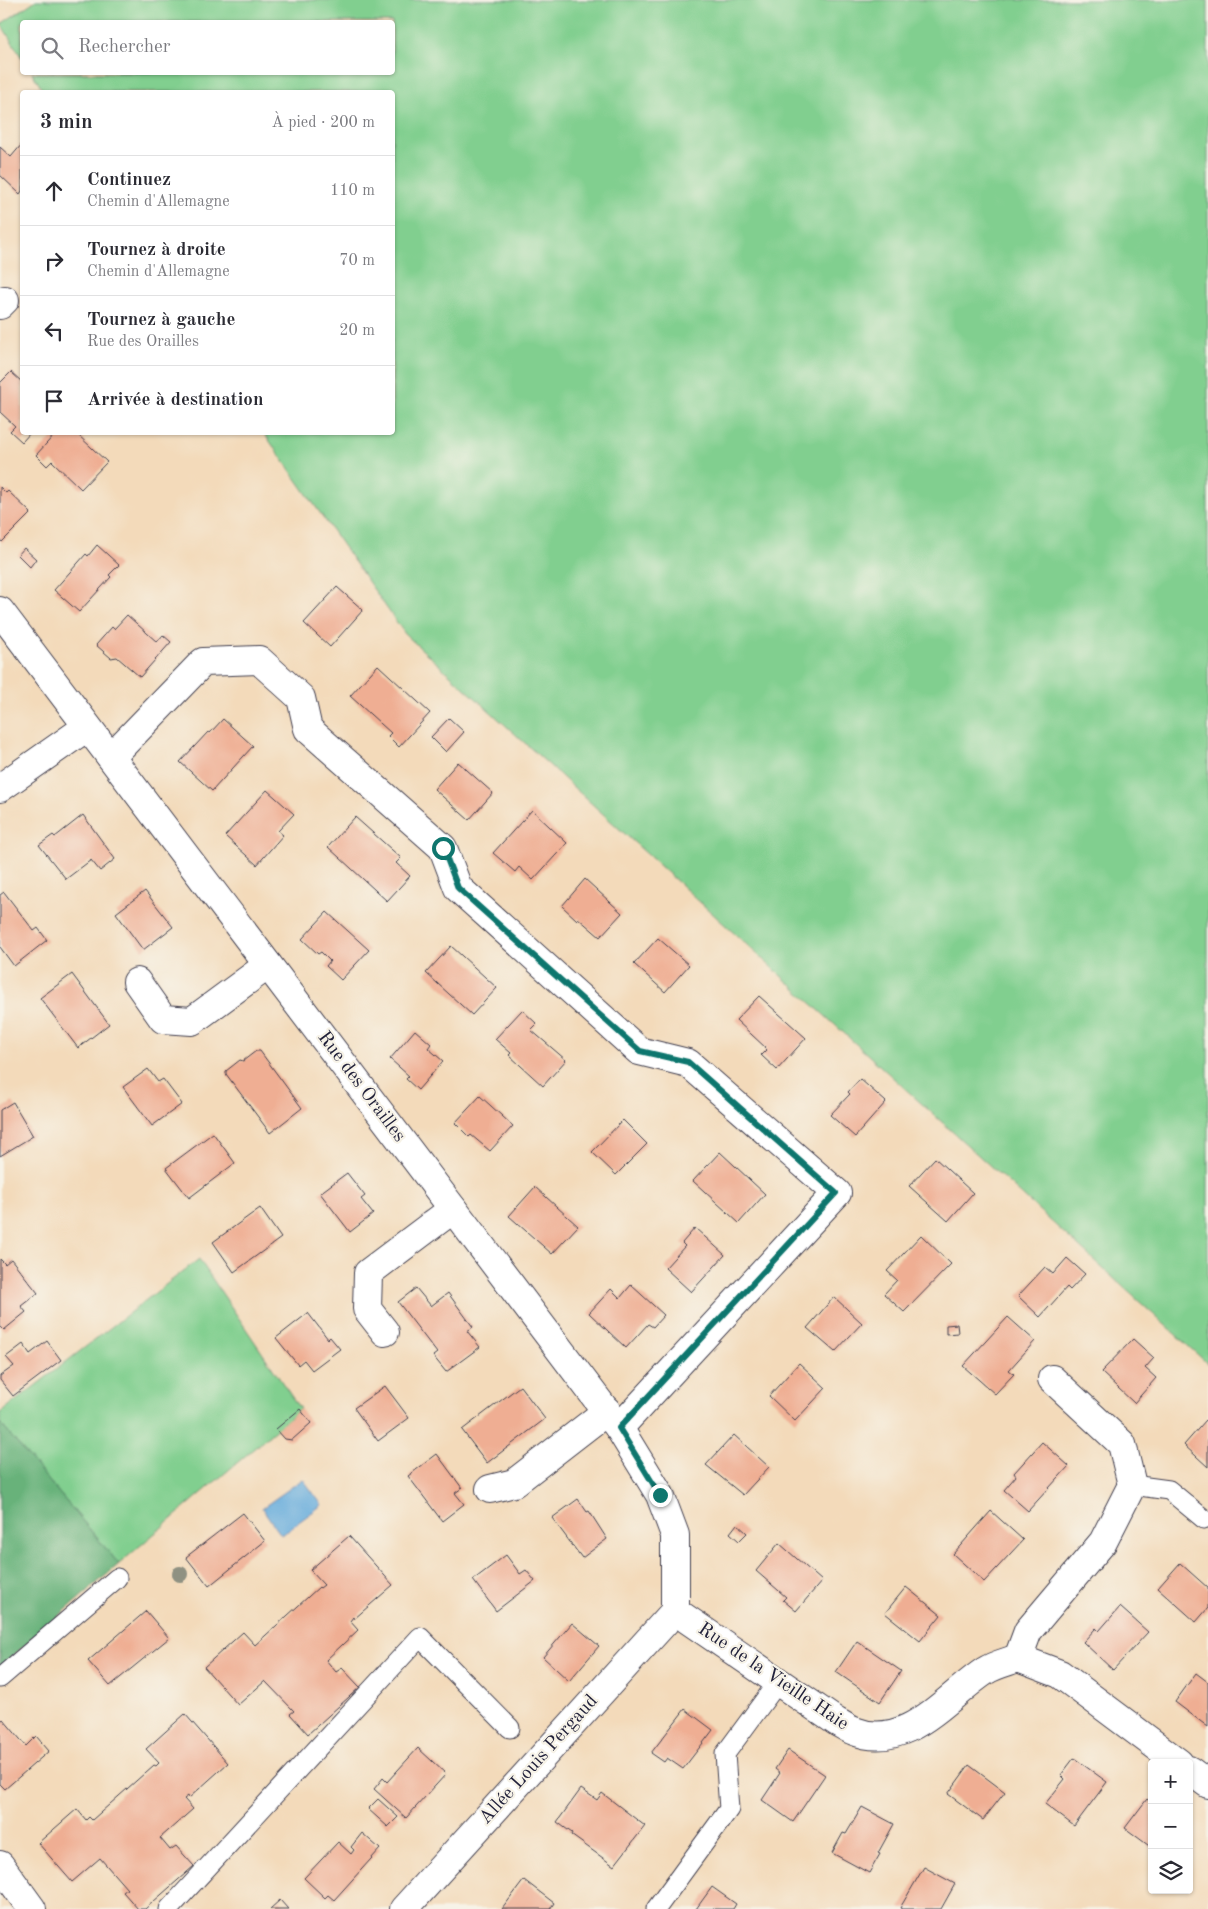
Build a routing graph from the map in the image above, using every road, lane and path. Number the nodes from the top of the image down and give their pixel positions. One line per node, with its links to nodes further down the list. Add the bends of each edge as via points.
1 (0, 611): 2 (street, Rue des Orailles)
2 (87, 726): 3 (street, Rue des Orailles); 4 (street)
3 (111, 757): 5 (street, Rue des Orailles); 10 (street, via 203,662 258,660 301,698 308,730 443,848 458,888 640,1051 688,1062 836,1193)
4 (0, 788)
5 (268, 965): 6 (street, via 192,1021 163,1019); 7 (street, Rue des Orailles)
6 (137, 982)
7 (453, 1209): 8 (street, via 368,1272 367,1309); 10 (street, Rue des Orailles)
8 (386, 1332)
9 (1052, 1379): 11 (street, via 1122,1444)
10 (613, 1420): 12 (street, via 514,1483); 15 (street, Rue des Orailles, via 660,1495 675,1535)
11 (1132, 1485): 13 (lane, via 1169,1490); 16 (street, via 1103,1542 1028,1631)
12 (490, 1489)
13 (1204, 1519)
14 (117, 1578): 17 (lane, via 34,1655)
15 (675, 1611): 18 (street, Rue de la Vieille Haie); 26 (street, Allée Louis Pergaud)
16 (1018, 1658): 18 (street, Rue de la Vieille Haie, via 986,1669 918,1723 898,1733 874,1735 855,1731); 20 (street, via 1060,1674)
17 (0, 1678)
18 (778, 1682): 27 (lane, via 725,1754 729,1809)
19 (510, 1728): 25 (lane, via 420,1637)
20 (1174, 1759)
21 (1193, 1773): 22 (street)
22 (1208, 1784)
23 (0, 1865): 24 (street)
24 (32, 1909)
25 (168, 1909)
26 (404, 1909)
27 (656, 1909)

